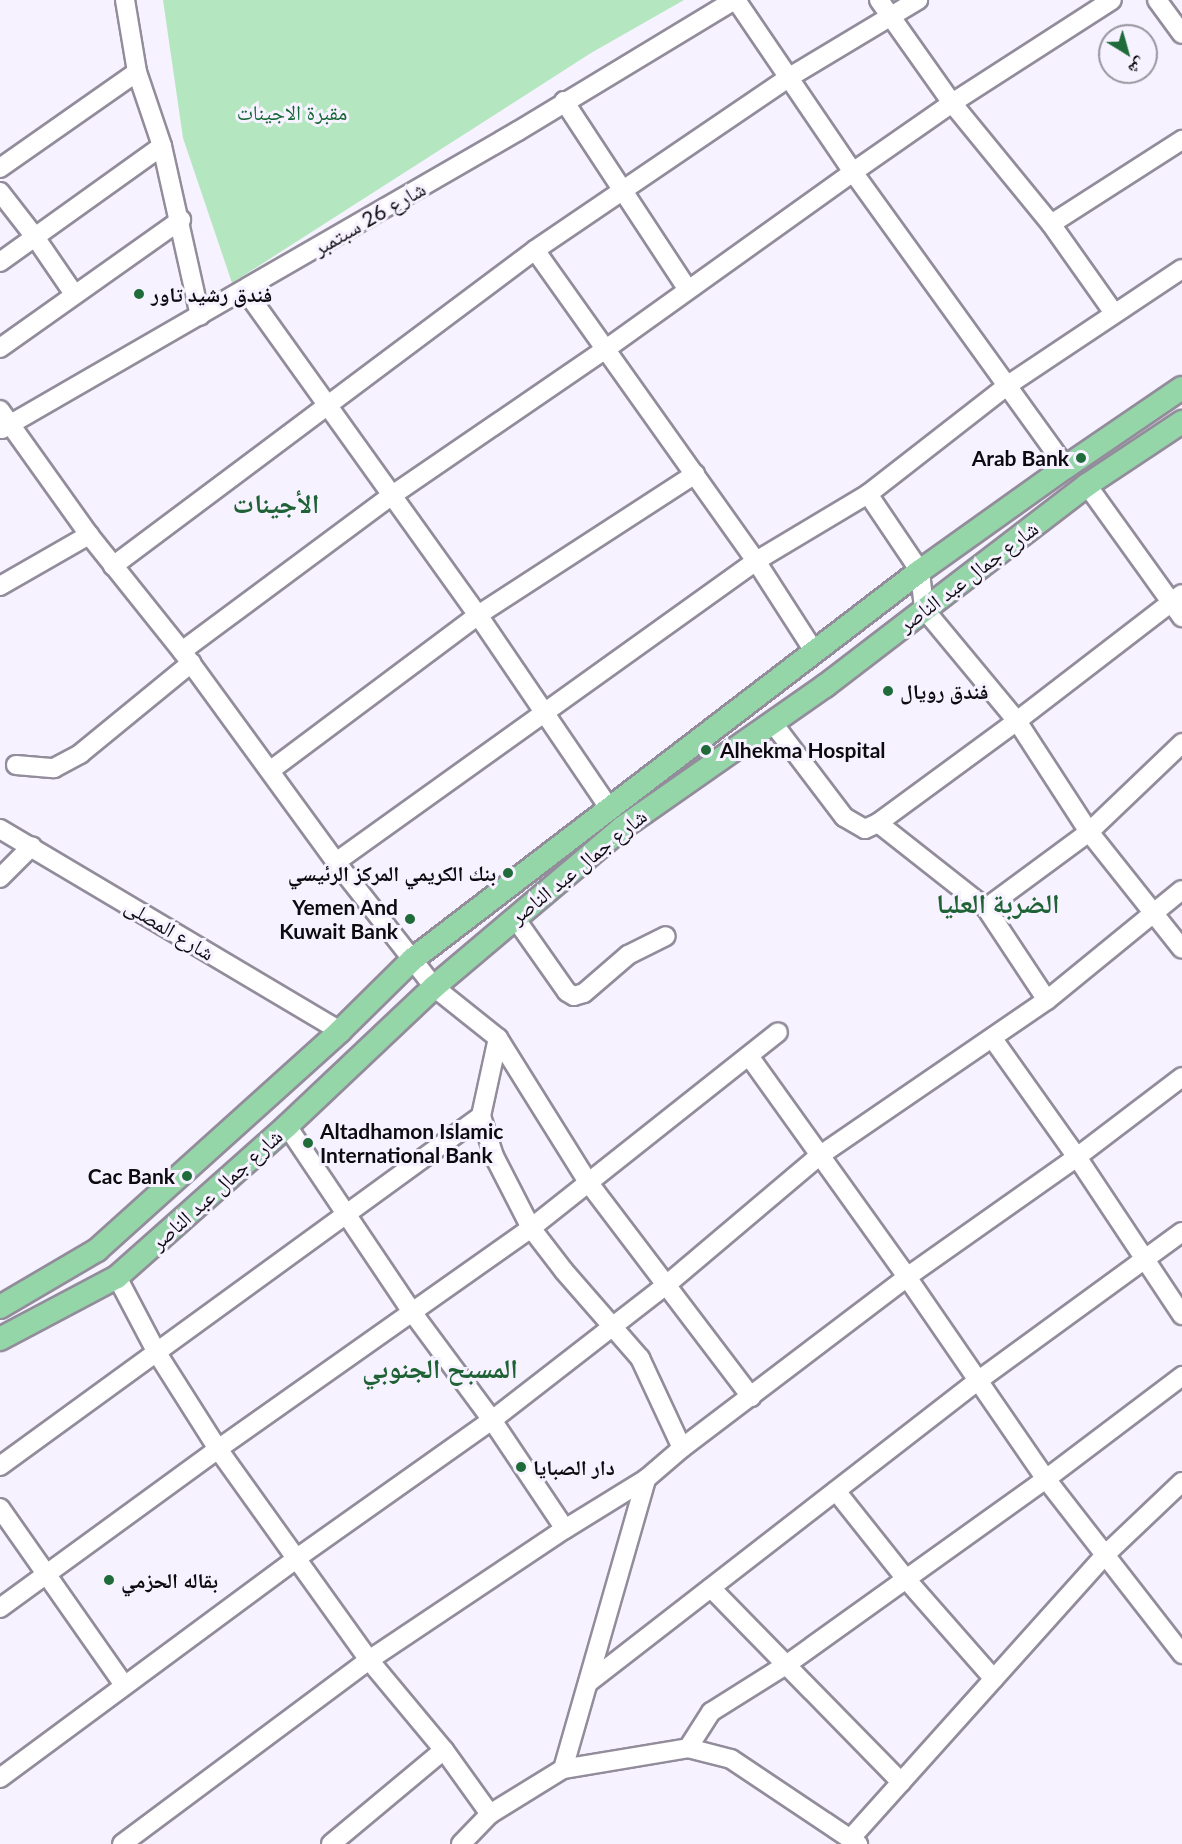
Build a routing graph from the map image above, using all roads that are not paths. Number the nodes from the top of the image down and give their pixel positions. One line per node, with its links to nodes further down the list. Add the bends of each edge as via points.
1 (125, 0): 9 (street)
2 (735, 0): 10 (street); 11 (street, شارع 26 سبتمبر)
3 (879, 0): 7 (street)
4 (918, 0): 7 (street)
5 (1112, 0): 12 (street)
6 (1157, 0): 8 (street)
7 (891, 18): 10 (street); 12 (street)
8 (1182, 34)
9 (137, 72): 14 (street); 15 (street)
10 (788, 78): 16 (street); 17 (street)
11 (564, 102): 17 (street); 26 (street, شارع 26 سبتمبر)
12 (952, 103): 16 (street); 20 (street)
13 (1182, 140): 20 (street)
14 (162, 146): 19 (street); 21 (street)
15 (0, 168)
16 (853, 172): 25 (street); 32 (street)
17 (622, 191): 22 (street); 25 (street)
18 (0, 192): 21 (street)
19 (181, 220): 27 (street); 29 (street)
20 (1051, 224): 28 (street)
21 (35, 237): 23 (street); 27 (street)
22 (535, 250): 31 (street); 34 (street)
23 (0, 262)
24 (1182, 269): 28 (street)
25 (687, 288): 31 (street)
26 (244, 290): 29 (street, شارع 26 سبتمبر); 34 (street)
27 (74, 294): 30 (street)
28 (1114, 314): 32 (street)
29 (200, 316): 37 (street, شارع 26 سبتمبر)
30 (0, 348)
31 (606, 349): 39 (street); 42 (street)
32 (1008, 385): 38 (street); 41 (street)
33 (1182, 388): 38 (main road, شارع جمال عبد الناصر)
34 (327, 408): 42 (street); 45 (street)
35 (0, 410): 37 (street)
36 (1182, 422): 40 (main road, شارع جمال عبد الناصر)
37 (6, 427): 43 (street)
38 (1066, 467): 46 (main road, شارع جمال عبد الناصر)
39 (695, 474): 44 (street); 50 (street)
40 (1086, 486): 48 (street); 49 (main road, شارع جمال عبد الناصر)
41 (868, 494): 44 (street); 46 (street)
42 (391, 496): 50 (street); 53 (street)
43 (89, 536): 45 (street); 47 (street)
44 (756, 561): 52 (street); 54 (street)
45 (113, 566): 53 (street)
46 (920, 571): 49 (street); 52 (main road, شارع جمال عبد الناصر)
47 (0, 586)
48 (1176, 598): 51 (street); 55 (street)
49 (924, 609): 55 (street); 56 (main road, شارع جمال عبد الناصر)
50 (478, 615): 54 (street); 59 (street)
51 (1182, 617)
52 (814, 651): 60 (main road, شارع جمال عبد الناصر)
53 (186, 657): 58 (street, via 80,754 54,768); 59 (street)
54 (545, 715): 60 (street); 65 (street)
55 (1017, 721): 61 (street); 63 (street)
56 (772, 722): 61 (street, via 844,817 865,829); 70 (main road, شارع جمال عبد الناصر, via 622,828)
57 (1182, 743): 63 (street)
58 (16, 765)
59 (271, 770): 65 (street)
60 (609, 808): 73 (main road, شارع جمال عبد الناصر)
61 (878, 823): 68 (street)
62 (0, 829): 64 (street, شارع المصلى)
63 (1089, 832): 68 (street); 69 (street)
64 (32, 846): 66 (street); 76 (street, شارع المصلى)
65 (336, 862): 73 (street)
66 (0, 878)
67 (1182, 890): 69 (street)
68 (986, 908): 75 (street)
69 (1152, 913): 72 (street); 75 (street)
70 (514, 918): 71 (street, via 567,992 574,996 584,993 628,955); 74 (main road, شارع جمال عبد الناصر)
71 (666, 936)
72 (1182, 949)
73 (413, 959): 74 (street); 76 (main road, شارع جمال عبد الناصر)
74 (434, 987): 78 (street); 83 (main road, شارع جمال عبد الناصر)
75 (1047, 1000): 79 (street)
76 (340, 1031): 94 (main road, شارع جمال عبد الناصر, via 97,1250)
77 (778, 1032): 80 (street)
78 (498, 1038): 82 (street); 86 (street)
79 (993, 1039): 84 (street); 85 (street)
80 (749, 1056): 84 (street); 86 (street)
81 (1182, 1077): 85 (street)
82 (481, 1116): 87 (street); 88 (street, via 494,1156)
83 (287, 1126): 87 (street); 91 (main road, شارع جمال عبد الناصر)
84 (819, 1156): 92 (street); 93 (street)
85 (1077, 1156): 90 (street); 92 (street)
86 (588, 1182): 88 (street); 93 (street)
87 (347, 1215): 95 (street); 99 (street)
88 (531, 1228): 95 (street); 97 (street)
89 (1182, 1232): 90 (street)
90 (1144, 1259): 96 (street); 101 (street)
91 (117, 1277): 98 (main road, شارع جمال عبد الناصر); 99 (street)
92 (907, 1277): 101 (street); 102 (street)
93 (665, 1286): 97 (street); 102 (street)
94 (0, 1307)
95 (412, 1312): 103 (street); 105 (street)
96 (1182, 1315)
97 (615, 1326): 103 (street); 104 (street, via 640,1358)
98 (0, 1339)
99 (157, 1353): 105 (street); 106 (street)
100 (1182, 1376): 108 (street)
101 (979, 1380): 108 (street); 110 (street)
102 (751, 1397): 104 (street)
103 (492, 1420): 112 (street); 114 (street)
104 (682, 1448): 107 (street)
105 (218, 1449): 114 (street); 115 (street)
106 (0, 1466)
107 (646, 1479): 112 (street); 123 (street)
108 (1046, 1479): 113 (street); 116 (street)
109 (1182, 1482): 113 (street)
110 (836, 1491): 116 (street); 117 (street)
111 (0, 1508): 115 (street)
112 (565, 1529): 120 (street)
113 (1105, 1555): 119 (street); 122 (street)
114 (297, 1558): 120 (street); 124 (street)
115 (47, 1572): 118 (street); 124 (street)
116 (906, 1579): 121 (street); 122 (street)
117 (711, 1588): 121 (street); 123 (street)
118 (0, 1608)
119 (1182, 1654)
120 (369, 1660): 126 (street); 132 (street)
121 (786, 1665): 125 (street, via 711,1712); 129 (street)
122 (994, 1679): 129 (street)
123 (588, 1683): 127 (street)
124 (124, 1685): 128 (street)
125 (688, 1748): 127 (street); 131 (street, via 731,1759)
126 (444, 1750): 130 (street); 133 (street)
127 (563, 1770): 130 (street)
128 (0, 1778)
129 (901, 1782): 131 (street)
130 (490, 1814): 134 (street)
131 (854, 1841)
132 (122, 1844)
133 (331, 1844)
134 (461, 1844)

